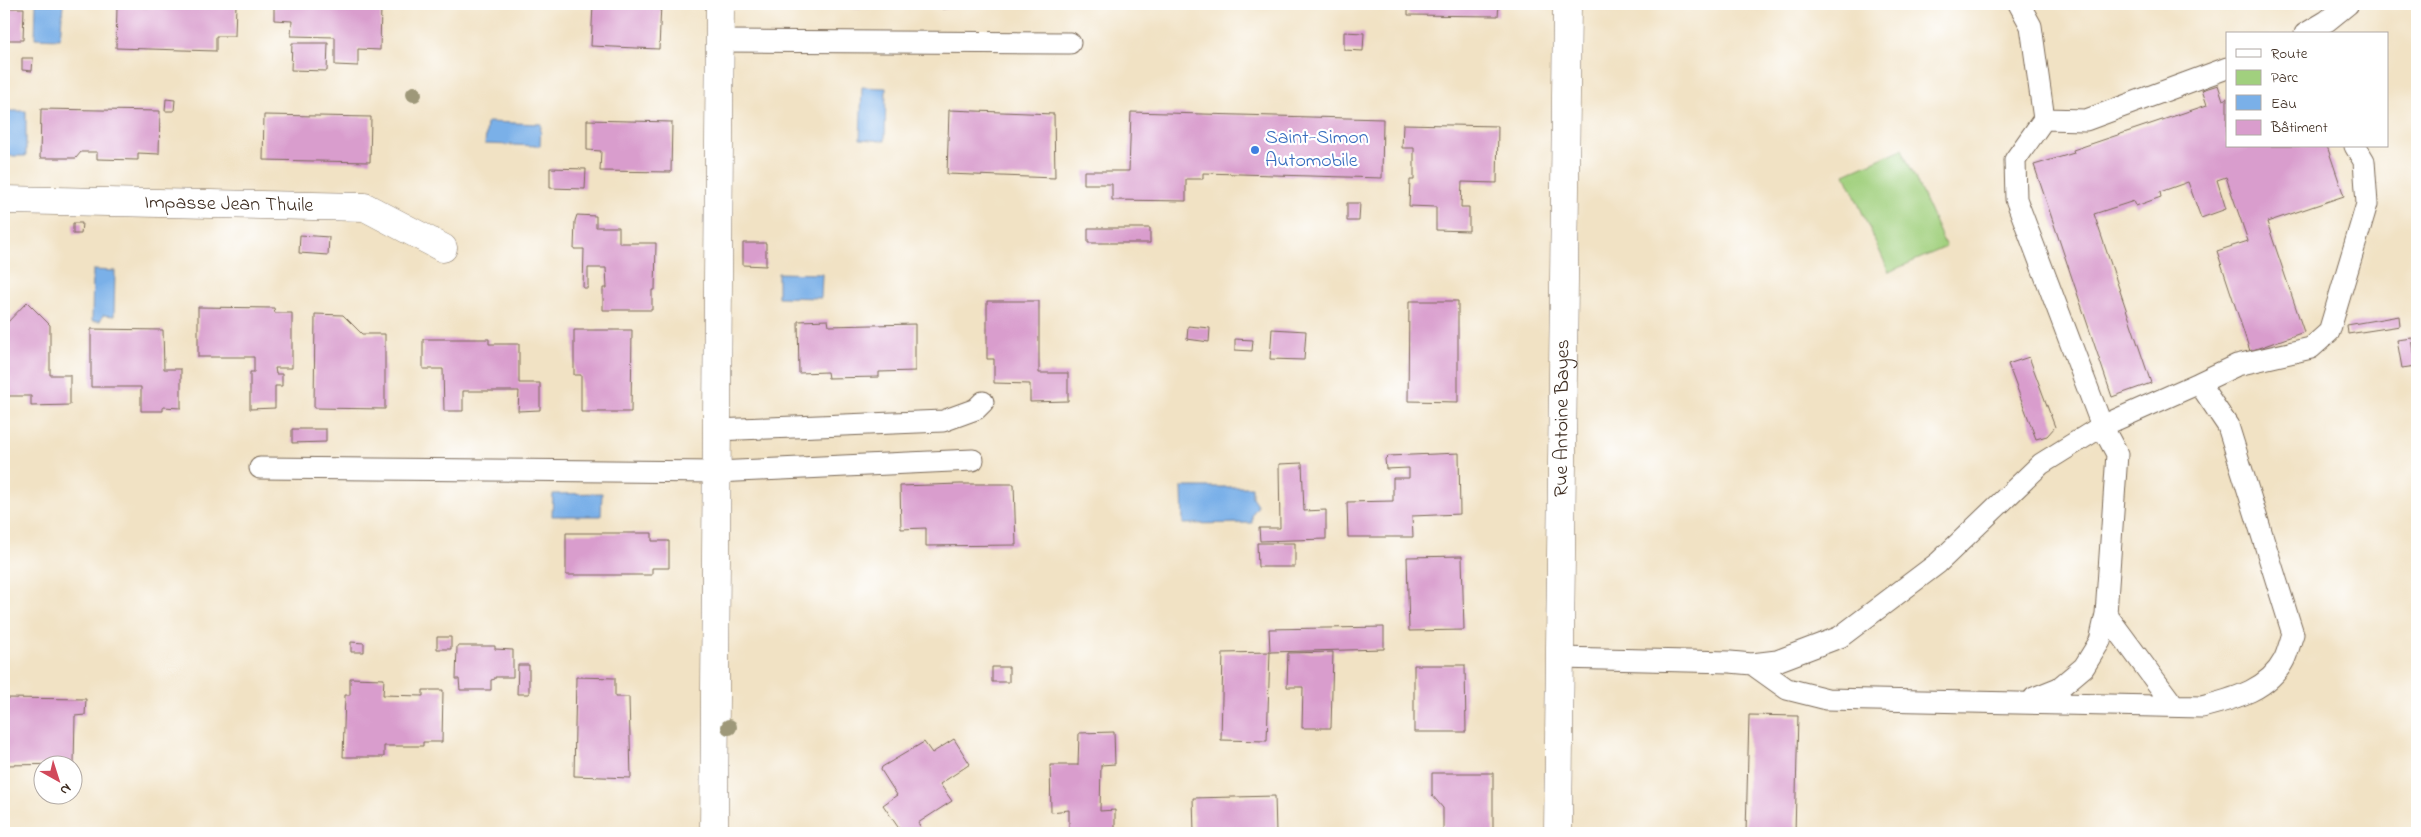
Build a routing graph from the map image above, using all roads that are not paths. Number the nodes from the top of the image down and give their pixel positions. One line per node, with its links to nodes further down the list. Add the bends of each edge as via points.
1 (720, 4): 6 (street)
2 (1567, 4): 21 (street, Rue Antoine Bayes)
3 (2019, 4): 9 (lane, via 2031,26)
4 (2348, 4): 5 (lane)
5 (2308, 32)
6 (719, 41): 7 (lane); 16 (street)
7 (1070, 43)
8 (2226, 68): 9 (lane, via 2086,120)
9 (2044, 119): 15 (lane, via 2015,160 2016,199)
10 (2356, 148): 13 (lane, via 2364,161 2367,204 2329,332 2311,348 2237,365)
11 (4, 200): 12 (street, Impasse Jean Thuile, via 365,207)
12 (443, 248)
13 (2199, 383): 15 (lane); 24 (lane, via 2228,426 2293,634 2284,661 2266,682 2242,696 2202,707)
14 (983, 402): 16 (lane, via 976,409 943,421)
15 (2102, 426): 20 (lane, via 2117,454); 22 (lane, via 2041,464 1938,563 1840,637 1778,661)
16 (716, 430): 19 (street)
17 (973, 460): 19 (lane)
18 (260, 468): 19 (lane)
19 (716, 472): 25 (street)
20 (2106, 614): 23 (lane, via 2100,641 2084,667 2059,688); 24 (lane)
21 (1560, 658): 22 (lane); 26 (street, Rue Antoine Bayes)
22 (1752, 664): 23 (lane, via 1787,689 1827,699)
23 (2024, 702): 24 (lane)
24 (2174, 706)
25 (714, 833)
26 (1558, 833)

